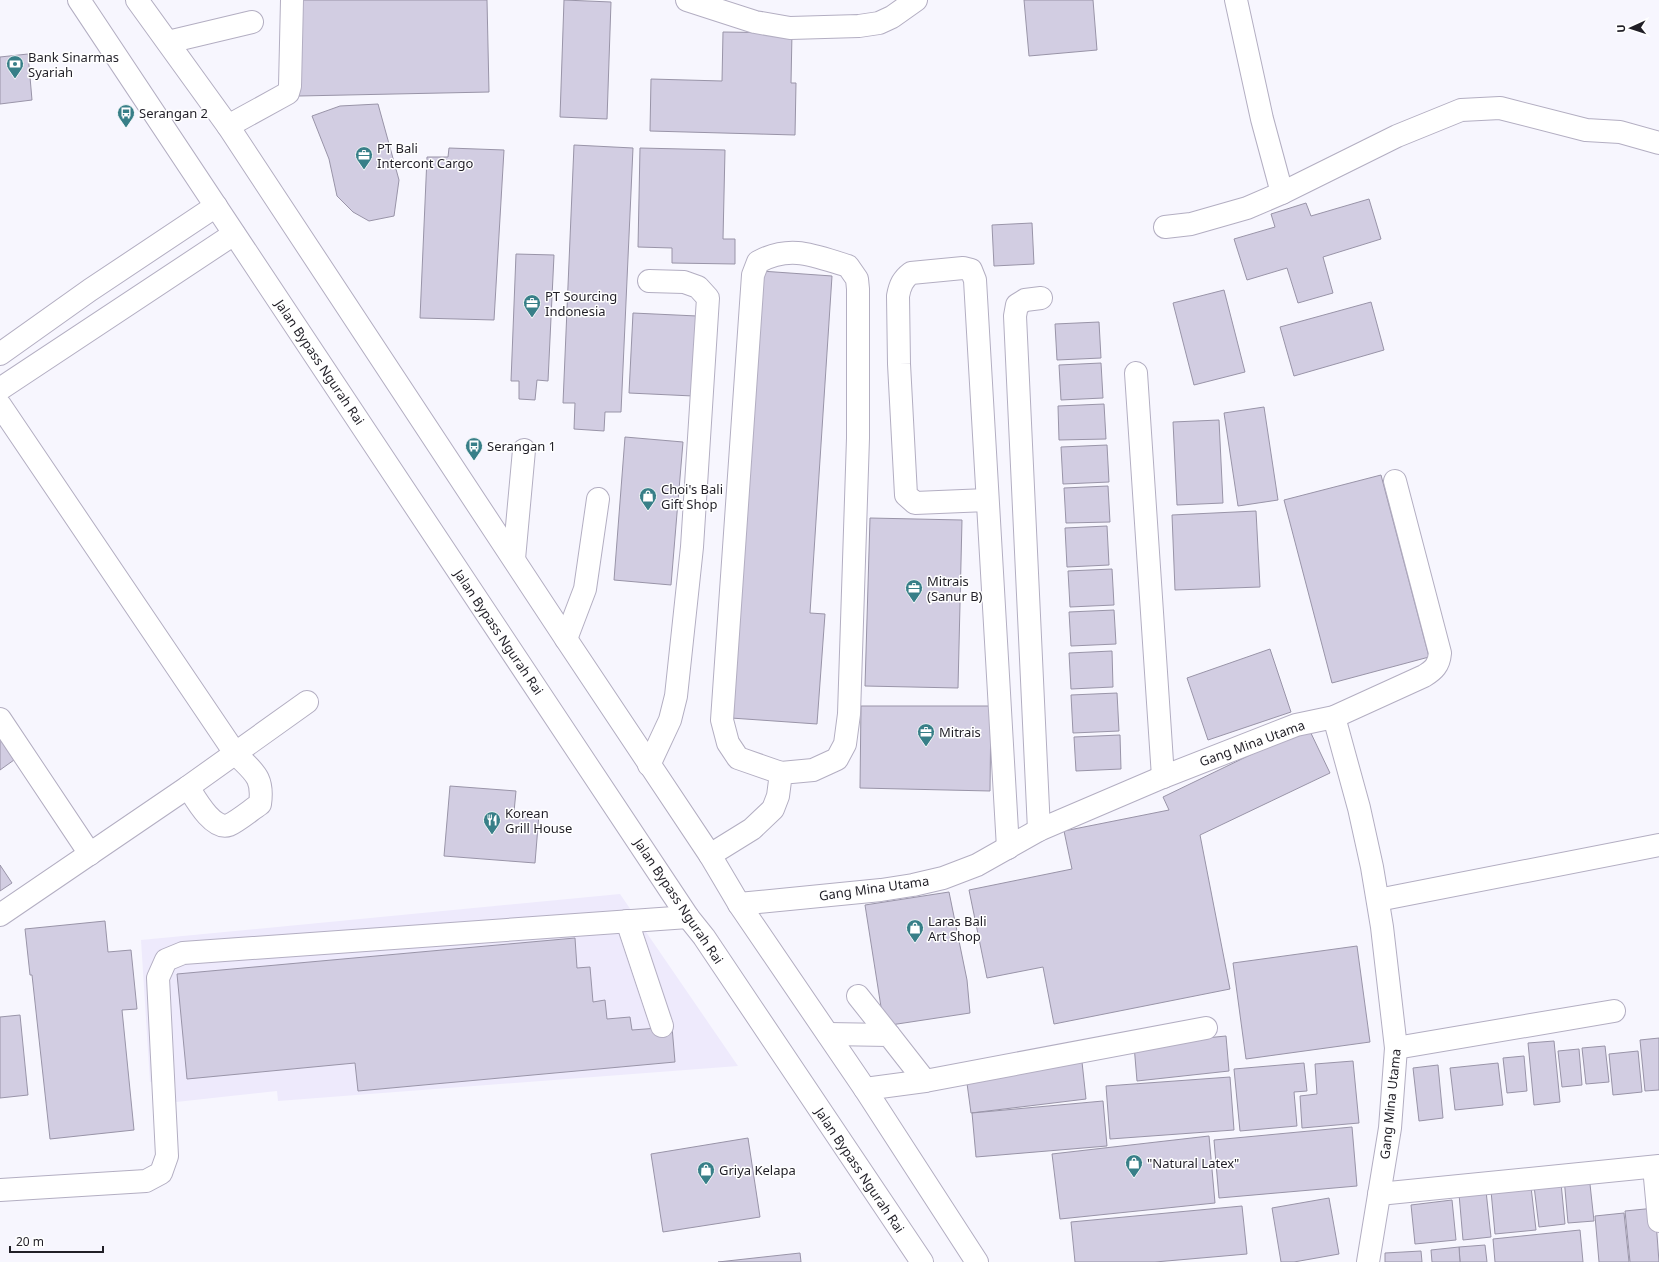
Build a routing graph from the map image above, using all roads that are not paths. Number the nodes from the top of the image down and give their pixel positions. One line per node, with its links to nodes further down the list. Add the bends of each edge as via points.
1 (137, 0): 8 (main road)
2 (292, 0): 9 (main road, via 288,93)
3 (687, 0): 4 (main road, via 755,22 790,28 879,23)
4 (916, 0)
5 (1236, 0): 11 (main road, via 1262,119)
6 (80, 1): 12 (main road, Jalan Bypass Ngurah Rai)
7 (252, 22): 8 (main road)
8 (168, 42): 9 (main road)
9 (228, 126): 25 (main road)
10 (1659, 143): 11 (main road, via 1620,132 1586,130 1500,108 1461,110 1397,136)
11 (1282, 193): 13 (main road, via 1233,212 1191,224)
12 (216, 206): 14 (main road, Jalan Bypass Ngurah Rai); 17 (main road)
13 (1165, 227)
14 (234, 234): 19 (main road); 43 (main road, Jalan Bypass Ngurah Rai)
15 (649, 281): 31 (main road, via 684,282 698,287 708,298 692,547 676,696 670,720)
16 (1041, 298): 35 (main road, via 1025,300 1017,305 1014,316)
17 (0, 354)
18 (1136, 373): 33 (main road)
19 (0, 389)
20 (0, 405): 30 (main road)
21 (524, 450): 25 (main road)
22 (1395, 480): 28 (main road, via 1438,642 1440,662 1434,670 1424,676)
23 (598, 499): 26 (main road, via 585,589)
24 (987, 500): 24 (main road, via 974,274 971,270 963,268 911,273 900,286 898,296 906,495 915,503); 37 (main road)
25 (514, 559): 26 (main road)
26 (566, 639): 31 (main road)
27 (307, 702): 30 (main road)
28 (1334, 717): 33 (main road, Gang Mina Utama, via 1296,725); 40 (main road, Gang Mina Utama, via 1359,808)
29 (0, 719): 38 (main road)
30 (235, 753): 34 (main road); 34 (main road, via 259,777 262,791 260,804 228,826 219,824 210,819)
31 (649, 765): 39 (main road)
32 (781, 773): 32 (main road, via 813,770 837,759 845,744 850,698 858,438 857,279 848,266 801,252 771,255 758,262 753,275 722,720 728,743 738,758); 39 (main road, via 778,796 773,809 752,829)
33 (1164, 777): 35 (main road, Gang Mina Utama)
34 (188, 787): 38 (main road)
35 (1039, 830): 37 (main road, Gang Mina Utama)
36 (1659, 845): 40 (main road)
37 (1008, 848): 41 (main road, Gang Mina Utama, via 943,878 913,885)
38 (90, 854): 42 (main road)
39 (710, 855): 41 (main road)
40 (1378, 900): 51 (main road, Gang Mina Utama)
41 (739, 904): 49 (main road)
42 (0, 915)
43 (688, 917): 44 (main road); 58 (main road, Jalan Bypass Ngurah Rai)
44 (628, 921): 47 (main road); 55 (main road, via 184,953 166,960 158,978 167,1156 161,1173 146,1180)
45 (858, 996): 50 (main road)
46 (1614, 1011): 51 (main road)
47 (662, 1026)
48 (1206, 1028): 52 (main road)
49 (828, 1034): 50 (main road); 53 (main road)
50 (889, 1036): 52 (main road)
51 (1396, 1048): 56 (main road, Gang Mina Utama, via 1390,1128)
52 (925, 1082): 53 (main road)
53 (865, 1089): 59 (main road)
54 (1656, 1167): 56 (main road); 57 (main road)
55 (0, 1190)
56 (1379, 1194): 60 (main road, Gang Mina Utama)
57 (1659, 1222)
58 (922, 1262)
59 (977, 1262)
60 (1368, 1262)

